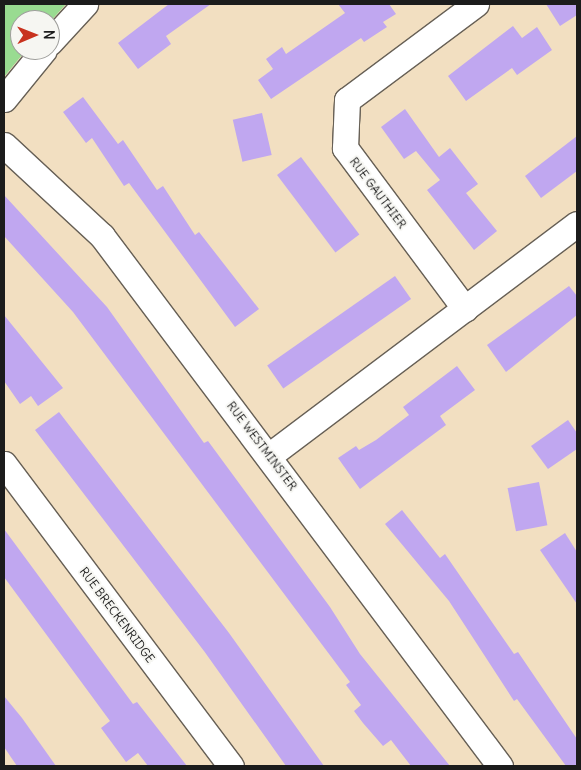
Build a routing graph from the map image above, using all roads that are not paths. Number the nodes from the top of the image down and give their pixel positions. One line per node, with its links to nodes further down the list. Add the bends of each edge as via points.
1 (85, 4): 3 (street)
2 (476, 4): 8 (street, RUE GAUTHIER, via 348,100 345,148)
3 (60, 31)
4 (36, 60): 5 (street)
5 (4, 99)
6 (4, 145): 9 (street, RUE WESTMINSTER, via 102,236)
7 (577, 224): 8 (street)
8 (465, 309): 9 (street)
9 (270, 455): 12 (street, RUE WESTMINSTER)
10 (4, 464): 11 (street, RUE BRECKENRIDGE)
11 (231, 766)
12 (500, 766)

